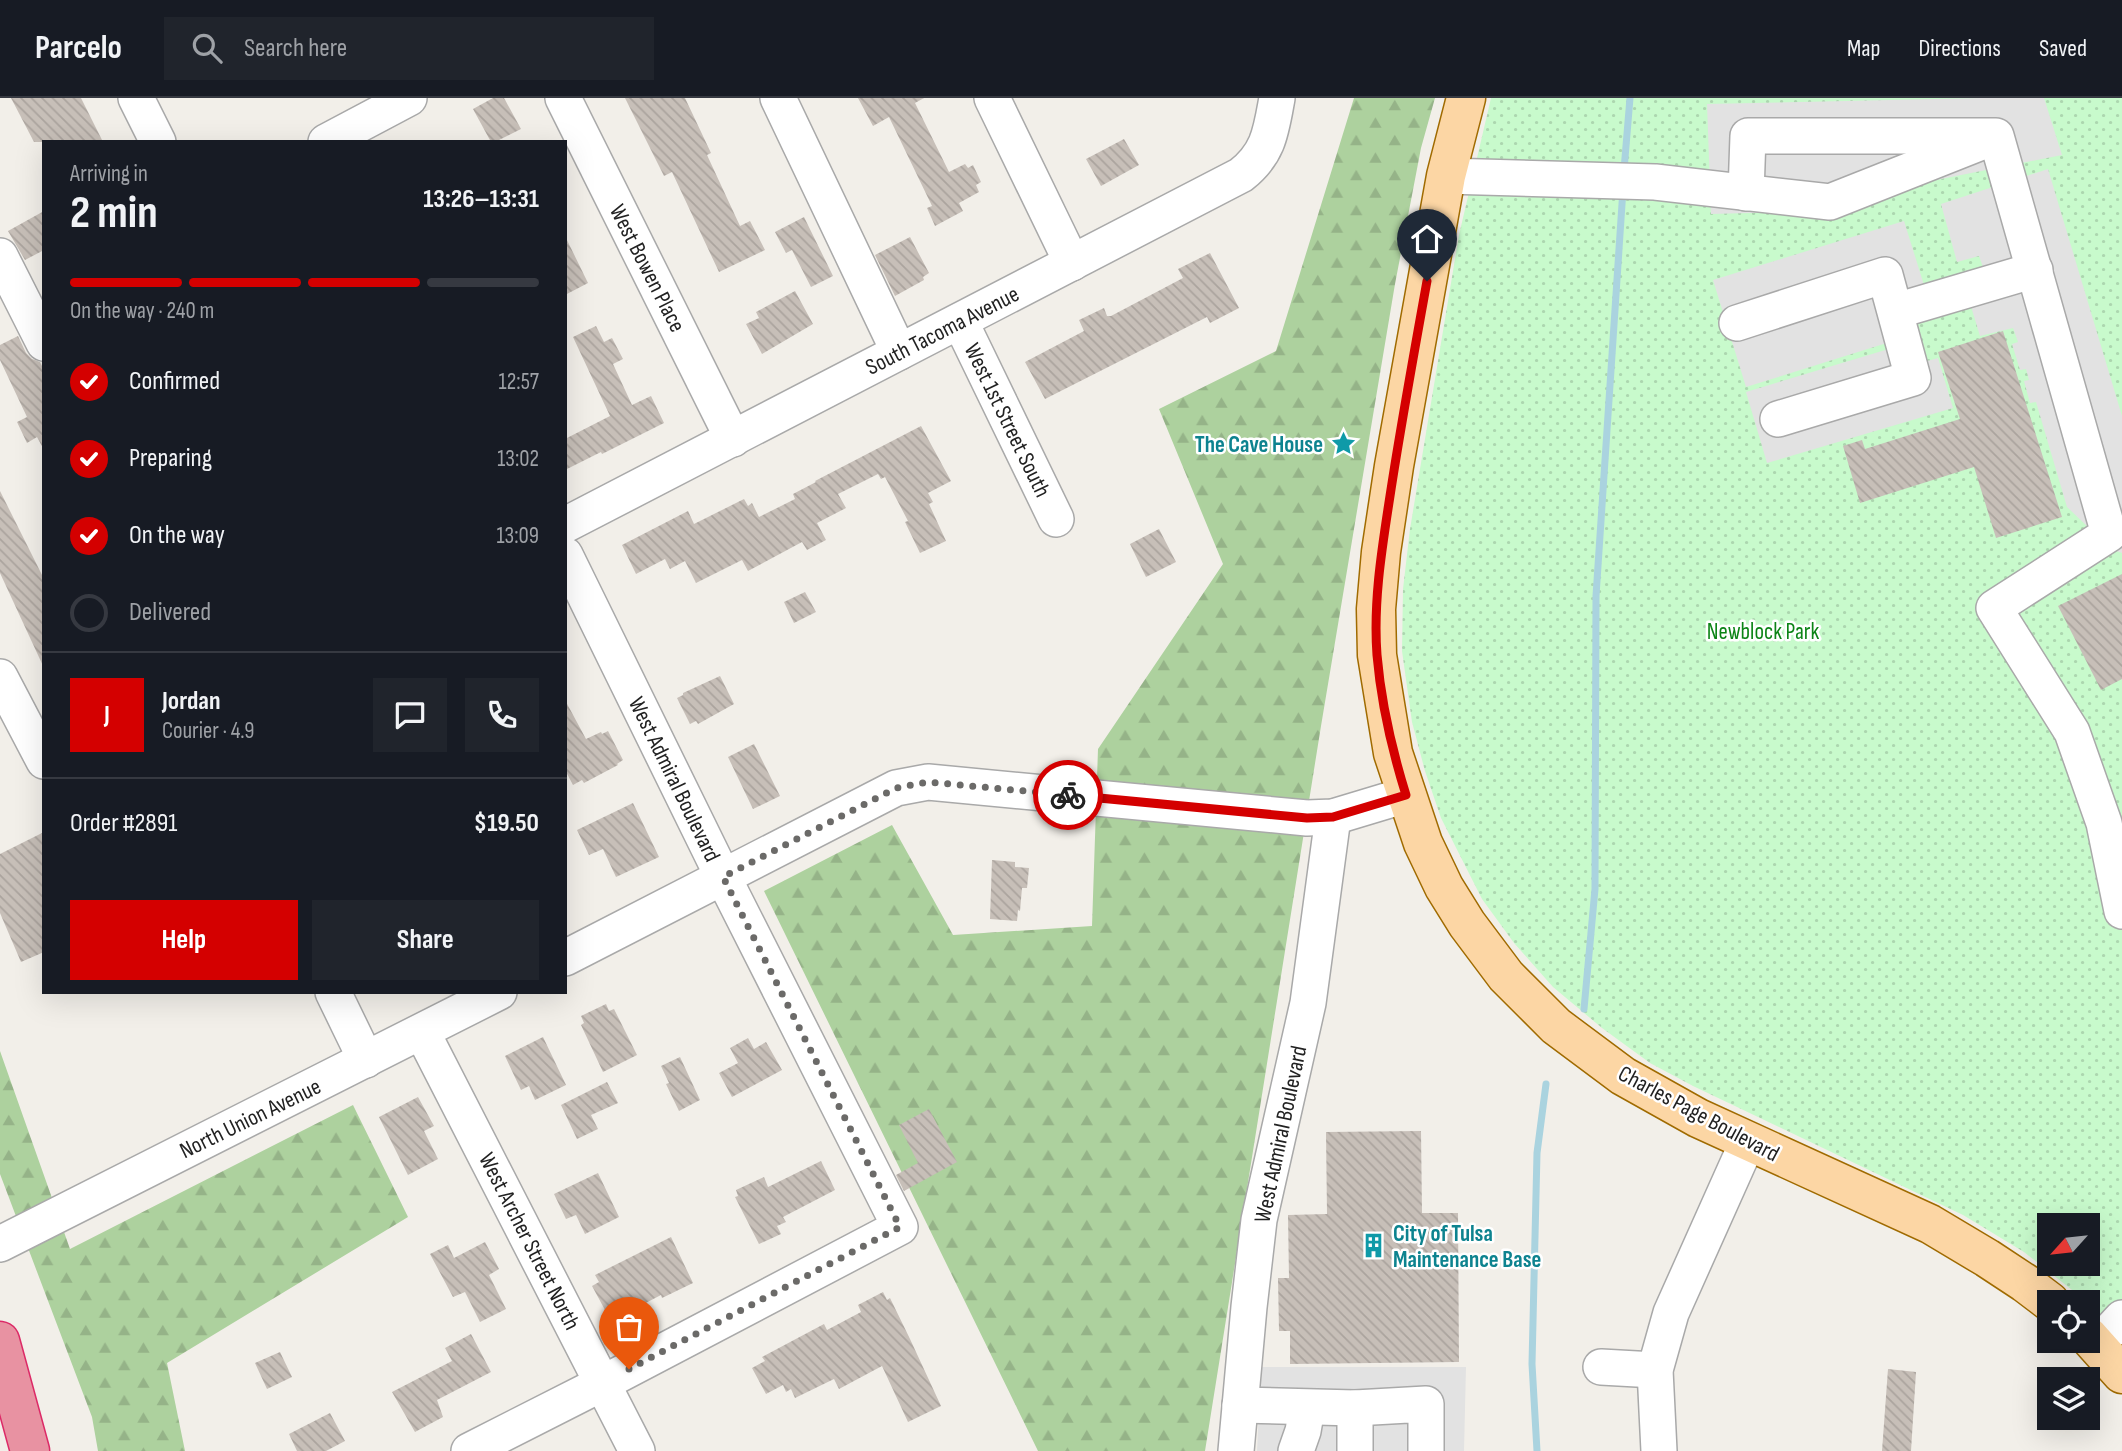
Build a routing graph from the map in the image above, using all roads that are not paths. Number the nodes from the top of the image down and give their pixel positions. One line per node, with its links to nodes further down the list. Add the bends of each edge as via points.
1 (136, 98): 10 (street)
2 (409, 98): 8 (street)
3 (563, 98): 24 (street, West Bowen Place)
4 (778, 98): 22 (street)
5 (992, 98): 15 (street)
6 (1277, 98): 15 (street, South Tacoma Avenue, via 1261,156 1241,175)
7 (1466, 98): 12 (main road, Charles Page Boulevard)
8 (359, 121): 11 (street)
9 (1996, 136): 13 (street, via 1830,202); 13 (street, via 1748,136); 16 (street)
10 (157, 140)
11 (329, 140)
12 (1446, 176): 13 (street, via 1655,182); 30 (main road, Charles Page Boulevard, via 1394,466 1376,609 1385,708)
13 (1746, 193)
14 (0, 256): 17 (street)
15 (1072, 263): 19 (street, South Tacoma Avenue)
16 (2035, 270): 18 (street); 33 (street, via 2109,534 1994,608 2072,732 2104,823)
17 (22, 298): 21 (street)
18 (1896, 311): 20 (street, via 1885,275); 23 (street, via 1913,378)
19 (960, 321): 22 (street, South Tacoma Avenue); 25 (street, West 1st Street South)
20 (1737, 323)
21 (42, 340)
22 (900, 352): 24 (street, South Tacoma Avenue)
23 (1778, 419)
24 (733, 439): 26 (street, South Tacoma Avenue)
25 (1056, 519)
26 (567, 524)
27 (567, 559): 32 (street, West Admiral Boulevard)
28 (0, 677): 29 (street)
29 (42, 757)
30 (1406, 795): 31 (street); 39 (main road, Charles Page Boulevard, via 1444,887 1485,951 1521,992 1556,1026 1623,1076)
31 (1333, 817): 32 (street, via 928,782 886,791); 48 (street, West Admiral Boulevard, via 1308,1003 1259,1220)
32 (723, 877): 34 (street); 47 (street, West Admiral Boulevard, via 900,1227)
33 (2122, 911)
34 (567, 957)
35 (334, 994): 38 (street)
36 (495, 994): 37 (street, North Union Avenue)
37 (422, 1032): 38 (street, North Union Avenue); 47 (street, West Archer Street North)
38 (366, 1060): 40 (street, North Union Avenue)
39 (1748, 1141): 41 (main road, Charles Page Boulevard, via 1930,1224); 45 (street, via 1671,1313)
40 (0, 1244)
41 (2037, 1293)
42 (2102, 1333): 46 (main road)
43 (0, 1341): 51 (highway)
44 (1601, 1367): 45 (street)
45 (1655, 1370): 58 (street)
46 (2122, 1374)
47 (603, 1383): 52 (street); 53 (street, West Archer Street North)
48 (1240, 1405): 49 (street); 54 (street, West Admiral Boulevard)
49 (1307, 1408): 50 (street); 55 (street)
50 (1355, 1408): 56 (street); 57 (street, via 1426,1404)
51 (30, 1451)
52 (469, 1451)
53 (637, 1451)
54 (1236, 1451)
55 (1296, 1451)
56 (1355, 1451)
57 (1426, 1451)
58 (1659, 1451)

